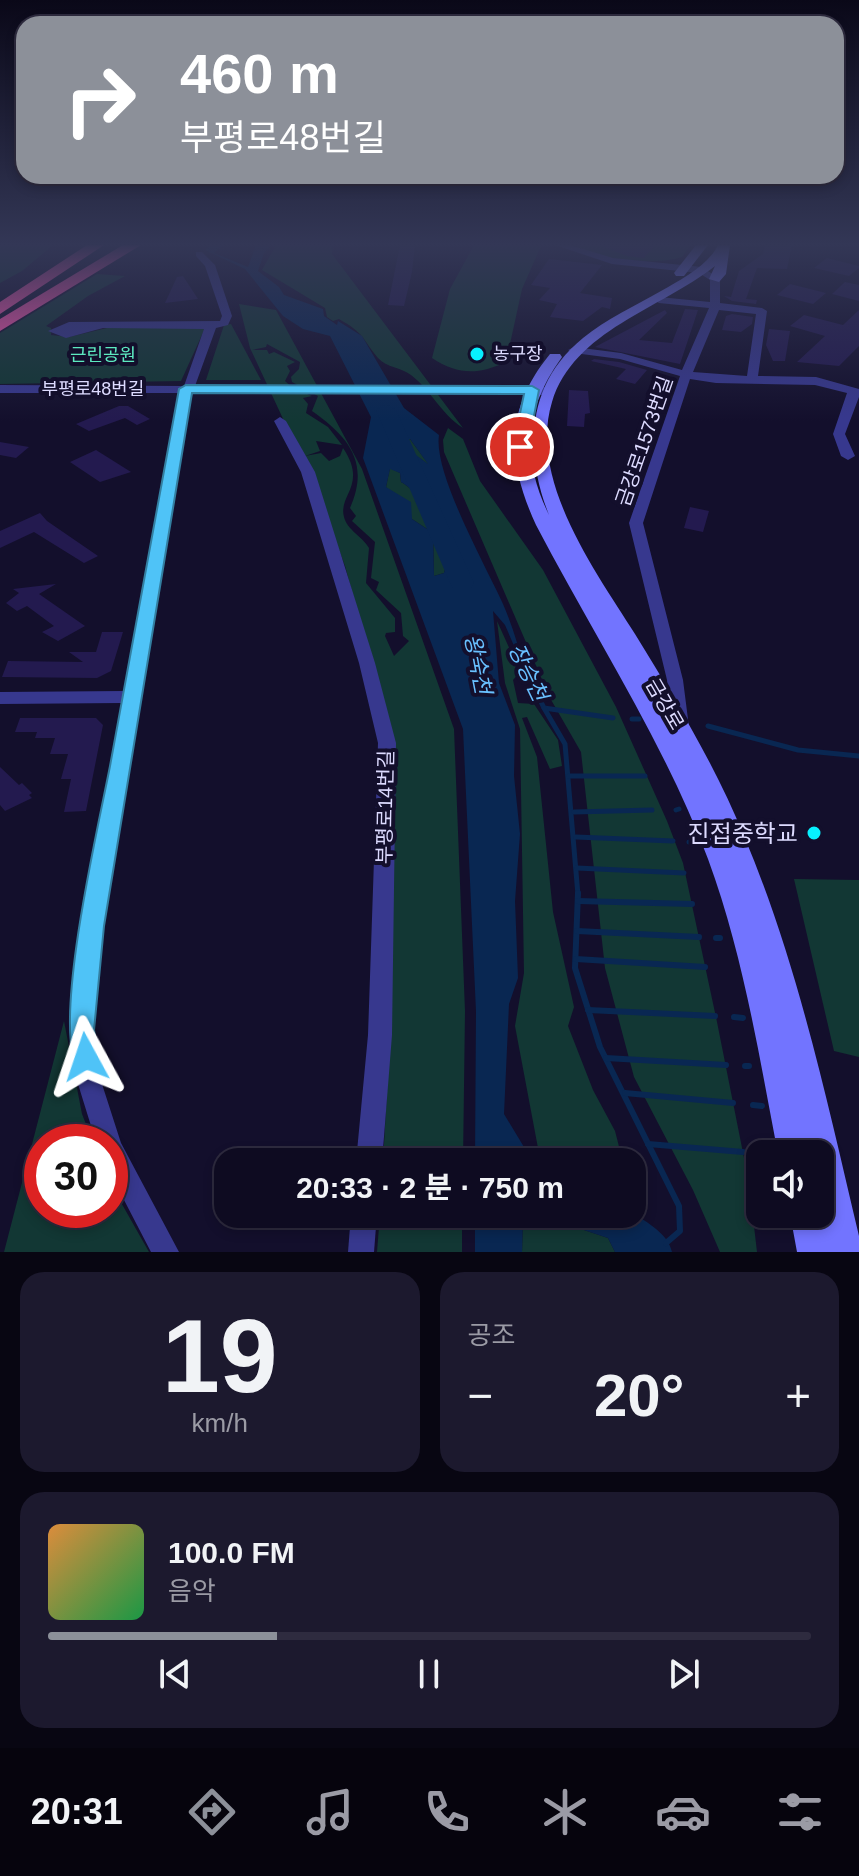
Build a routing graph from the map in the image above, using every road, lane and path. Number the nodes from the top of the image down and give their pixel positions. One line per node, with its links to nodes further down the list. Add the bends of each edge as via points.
1 (37, 303): 8 (highway)
2 (223, 303): 9 (street, via 224,323)
3 (629, 303): 15 (main road, 금강로, via 575,337 551,360)
4 (652, 303): 10 (main road, 금강로, via 604,326)
5 (691, 303): 6 (street)
6 (715, 306): 11 (street, 금강로1573번길); 12 (street, via 762,311)
7 (104, 325): 9 (street)
8 (0, 326)
9 (211, 326): 14 (street)
10 (574, 350): 11 (street, via 621,356); 15 (main road, 금강로)
11 (688, 375): 12 (street); 21 (street, 금강로1573번길, via 636,523 675,680)
12 (752, 380): 16 (street, via 816,381)
13 (0, 389): 14 (street, 부평로48번길)
14 (186, 389): 15 (street, 부평로48번길); 19 (street)
15 (540, 390): 21 (main road, 금강로, via 541,471 555,512); 23 (main road, 금강로, via 520,447 528,483 710,833 750,963)
16 (857, 392): 18 (street, via 839,434)
17 (280, 421): 24 (street, 부평로14번길, via 308,472 387,743 380,1035)
18 (848, 456)
19 (132, 697): 20 (street); 22 (street, via 92,926 81,1030)
20 (0, 698)
21 (681, 729): 31 (main road, 금강로, via 735,842 773,953)
22 (103, 1124)
23 (791, 1140)
24 (370, 1148)
25 (128, 1180): 28 (street)
26 (363, 1228): 29 (street)
27 (809, 1228): 30 (main road)
28 (166, 1252)
29 (361, 1252)
30 (814, 1252)
31 (846, 1252)

